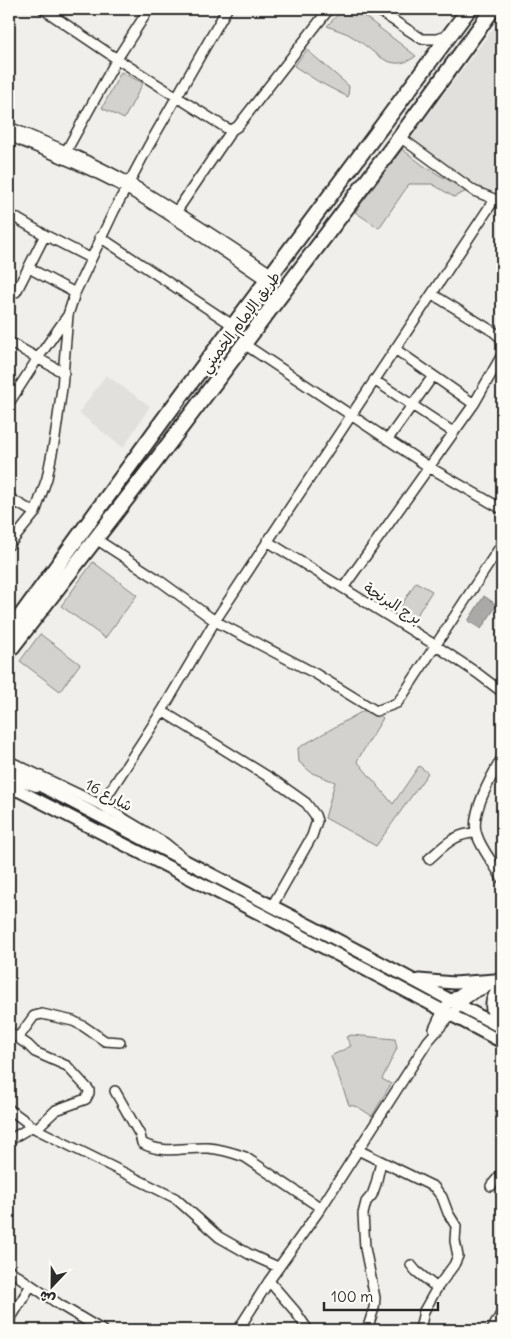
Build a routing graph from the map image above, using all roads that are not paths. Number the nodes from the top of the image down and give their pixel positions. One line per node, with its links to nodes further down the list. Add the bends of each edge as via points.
1 (43, 9): 9 (street)
2 (149, 9): 9 (street)
3 (227, 9): 10 (street)
4 (329, 9): 12 (street)
5 (376, 9): 8 (street, via 422,39)
6 (470, 9): 8 (highway, طريق الإمام الخميني)
7 (492, 10): 14 (highway, طريق الإمام الخميني)
8 (449, 35): 16 (highway, طريق الإمام الخميني)
9 (118, 59): 10 (street); 15 (street)
10 (176, 97): 12 (street); 18 (street)
11 (9, 127): 15 (street)
12 (232, 130): 20 (street)
13 (9, 136): 15 (street)
14 (400, 137): 17 (highway, طريق الإمام الخميني); 19 (street, via 474,191)
15 (64, 154): 18 (street)
16 (362, 154): 17 (highway); 26 (highway, طريق الإمام الخميني)
17 (378, 167): 34 (highway, طريق الإمام الخميني)
18 (127, 186): 20 (street); 23 (street); 26 (street)
19 (498, 201): 29 (street)
20 (176, 212): 26 (street)
21 (9, 214): 22 (street)
22 (45, 235): 24 (street); 25 (street)
23 (100, 237): 24 (street); 31 (street)
24 (90, 258): 28 (street)
25 (29, 268): 27 (street, via 16,292); 28 (street)
26 (270, 278): 31 (highway, طريق الإمام الخميني)
27 (9, 288)
28 (76, 293): 30 (street)
29 (432, 294): 32 (street); 35 (street)
30 (68, 315): 37 (street); 38 (street)
31 (234, 326): 45 (highway, طريق الإمام الخميني)
32 (502, 339)
33 (9, 342): 37 (street)
34 (244, 344): 44 (street); 46 (highway, طريق الإمام الخميني)
35 (395, 349): 39 (street); 40 (street)
36 (502, 355): 42 (street)
37 (38, 358): 38 (street); 41 (street)
38 (64, 373): 52 (street, via 51,462)
39 (433, 376): 42 (street); 43 (street)
40 (374, 380): 43 (street); 44 (street)
41 (9, 403)
42 (474, 404): 47 (street)
43 (412, 405): 47 (street); 48 (street)
44 (350, 415): 48 (street); 56 (street)
45 (166, 416): 46 (highway); 54 (highway, طريق الإمام الخميني)
46 (180, 428): 53 (highway, طريق الإمام الخميني)
47 (453, 432): 49 (street)
48 (388, 439): 49 (street)
49 (429, 467): 51 (street); 59 (street)
50 (9, 498): 52 (street)
51 (502, 509)
52 (35, 513): 58 (street)
53 (108, 522): 55 (highway); 64 (highway, طريق الإمام الخميني)
54 (76, 539): 60 (highway, via 51,562); 62 (highway, طريق الإمام الخميني)
55 (99, 541): 61 (street); 65 (highway)
56 (267, 541): 59 (street, برج البرنجة); 61 (street)
57 (502, 544): 63 (street)
58 (9, 545)
59 (343, 588): 63 (street, برج البرنجة)
60 (9, 620)
61 (215, 621): 63 (street, via 316,674 376,711 397,703); 67 (street)
62 (9, 632)
63 (435, 645): 66 (street, برج البرنجة)
64 (9, 651)
65 (9, 664)
66 (502, 692)
67 (162, 712): 74 (street); 79 (street, via 275,781 306,803 315,815 317,821 312,836)
68 (502, 758): 75 (street, via 484,792)
69 (9, 761): 74 (street, شارع 16)
70 (9, 770): 72 (main road)
71 (9, 774): 72 (highway)
72 (36, 784): 77 (main road)
73 (11, 787): 83 (main road)
74 (101, 806): 77 (street, شارع 16, via 173,848)
75 (476, 834): 76 (street, via 453,838); 78 (street)
76 (430, 859)
77 (185, 862): 79 (main road)
78 (502, 879)
79 (272, 906): 80 (main road)
80 (404, 976): 81 (main road, via 446,983); 82 (main road)
81 (500, 981): 82 (street); 84 (main road, via 491,1005)
82 (454, 1002): 83 (street); 84 (main road)
83 (447, 1012): 88 (main road); 93 (street)
84 (502, 1026)
85 (9, 1032): 86 (street)
86 (18, 1038): 87 (street, via 34,1016 42,1014 73,1021 105,1041); 91 (street, via 35,1052 67,1066 89,1090 86,1099 56,1110)
87 (120, 1042)
88 (502, 1042)
89 (115, 1091): 97 (street, via 142,1143 167,1150 209,1148 235,1153 246,1157)
90 (9, 1109): 91 (street)
91 (34, 1128): 92 (street); 99 (street, via 175,1198 219,1237)
92 (9, 1140)
93 (358, 1150): 94 (street); 97 (street)
94 (381, 1162): 103 (street, via 434,1187 456,1226 458,1256); 109 (street, via 363,1214 364,1248 374,1298)
95 (502, 1174): 96 (street)
96 (491, 1186)
97 (321, 1208): 99 (street)
98 (411, 1265): 103 (street)
99 (278, 1267): 101 (street)
100 (9, 1270): 102 (street)
101 (269, 1281): 107 (street); 108 (street)
102 (31, 1285): 105 (street); 106 (street)
103 (437, 1288): 110 (street, via 424,1311)
104 (502, 1312): 111 (street)
105 (9, 1321)
106 (102, 1330)
107 (238, 1330)
108 (308, 1330)
109 (367, 1330)
110 (420, 1330)
111 (492, 1330)

